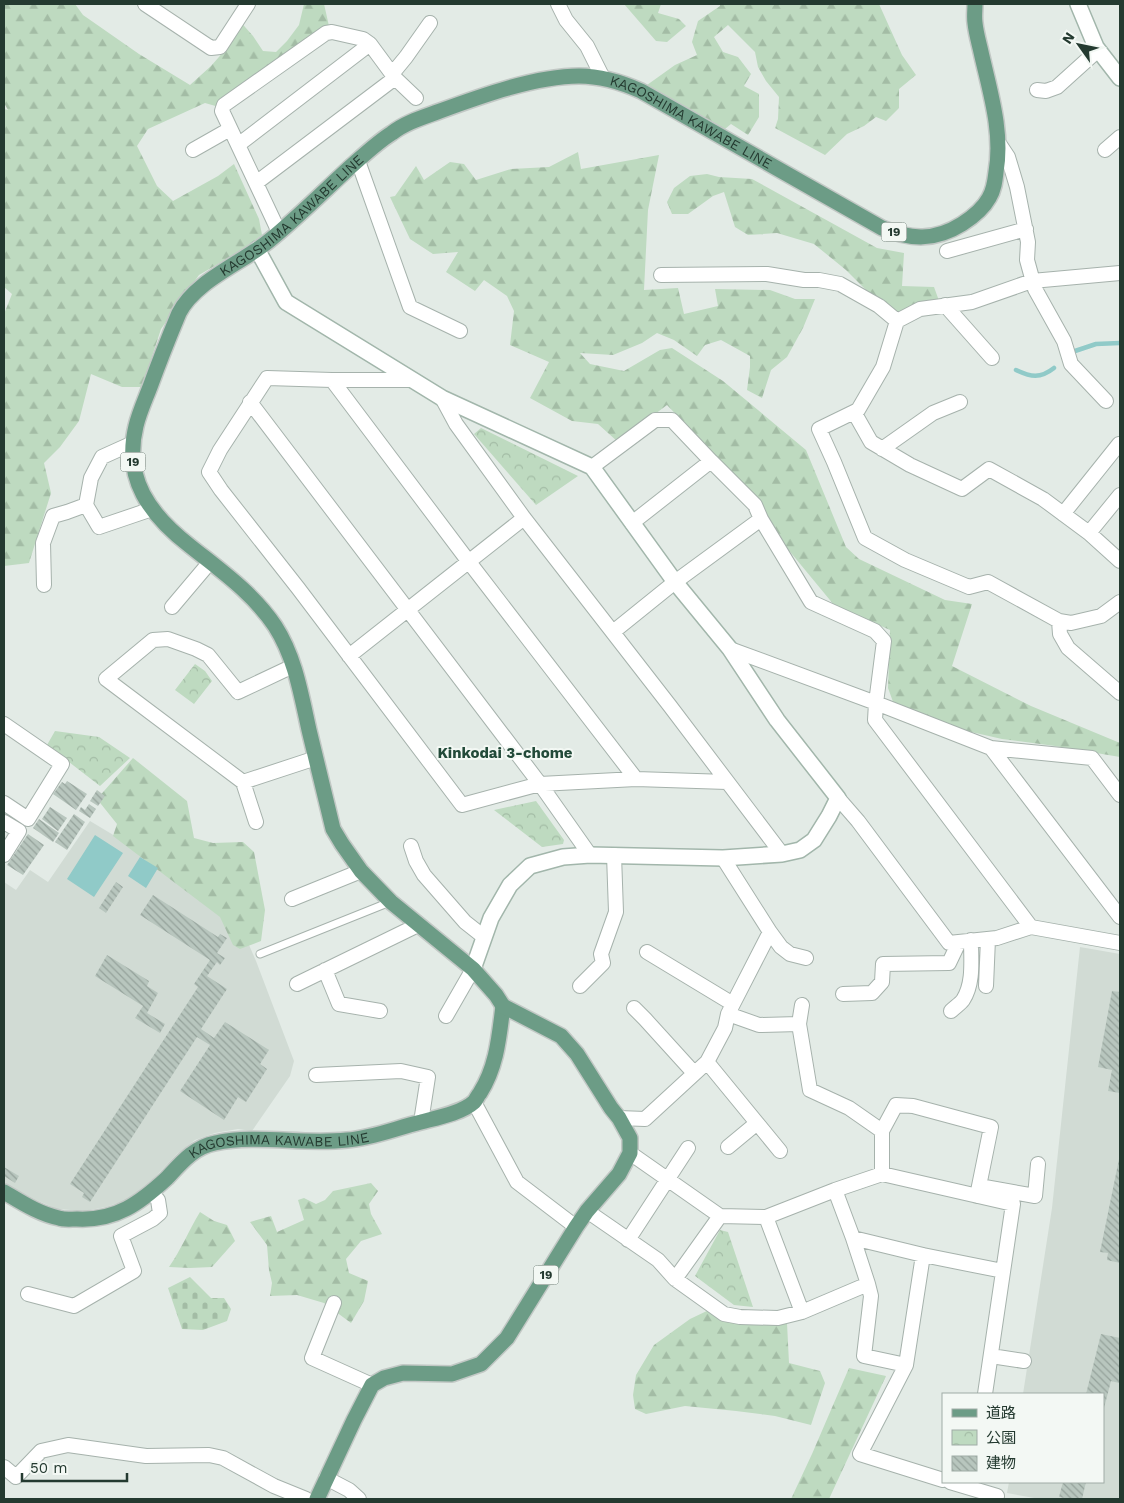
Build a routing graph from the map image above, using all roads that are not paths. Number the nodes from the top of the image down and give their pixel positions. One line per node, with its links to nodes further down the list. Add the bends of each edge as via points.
1 (144, 4): 2 (street, via 211,48 220,47)
2 (248, 4)
3 (558, 4): 10 (street)
4 (976, 4): 16 (main road, KAGOSHIMA KAWABE LINE / 19, via 974,22)
5 (1078, 4): 8 (street)
6 (430, 23): 9 (street)
7 (370, 44): 9 (street); 14 (street, via 363,39 326,33 224,105 222,111); 17 (street)
8 (1098, 50): 11 (street); 12 (street, via 1057,87)
9 (393, 76): 13 (street); 21 (street)
10 (604, 78): 16 (main road, KAGOSHIMA KAWABE LINE / 19, via 641,91 872,223 906,236 924,238 943,233 980,210 994,186); 20 (main road, KAGOSHIMA KAWABE LINE / 19, via 579,76 541,80 464,102 401,127)
11 (1120, 78)
12 (1037, 90)
13 (416, 98)
14 (230, 129): 17 (street); 18 (street)
15 (1120, 137): 19 (street)
16 (998, 142): 22 (street, via 1008,157)
17 (238, 145): 21 (street)
18 (192, 150)
19 (1105, 150)
20 (358, 161): 23 (main road, KAGOSHIMA KAWABE LINE / 19); 31 (street, via 410,307)
21 (256, 183): 23 (street)
22 (1026, 229): 25 (street); 28 (street, via 1027,260)
23 (279, 232): 24 (main road, KAGOSHIMA KAWABE LINE / 19)
24 (258, 249): 34 (street, via 286,302); 40 (main road, KAGOSHIMA KAWABE LINE / 19, via 200,287 182,306 140,412)
25 (947, 251)
26 (1120, 273): 28 (street)
27 (661, 275): 30 (street, via 767,274 840,284 879,306)
28 (1032, 280): 29 (street, via 972,302); 36 (street, via 1064,341 1070,364)
29 (945, 305): 30 (street, via 920,309); 32 (street)
30 (897, 321): 39 (street, via 884,367)
31 (460, 332)
32 (992, 358)
33 (332, 380): 34 (street); 37 (street, via 267,378); 55 (street)
34 (412, 380): 35 (street)
35 (442, 398): 44 (street); 49 (street, via 456,424)
36 (1106, 401)
37 (250, 402): 60 (street); 64 (street, via 209,472)
38 (960, 402): 42 (street, via 933,413)
39 (854, 412): 42 (street, via 871,442); 61 (street, via 819,429 865,538 905,560 969,587 988,582)
40 (133, 443): 46 (street, via 102,457 91,478); 47 (main road, KAGOSHIMA KAWABE LINE / 19, via 134,474)
41 (1119, 444): 48 (street, via 1099,460)
42 (882, 449): 48 (street, via 962,488 989,469)
43 (711, 461): 44 (street, via 672,420 655,420); 50 (street, via 755,505); 51 (street)
44 (592, 467): 51 (street)
45 (1120, 495): 52 (street)
46 (86, 504): 47 (street, via 99,527); 57 (street, via 53,516 43,543)
47 (152, 509): 54 (main road, KAGOSHIMA KAWABE LINE / 19, via 170,529)
48 (1063, 514): 52 (street)
49 (524, 518): 55 (street); 62 (street)
50 (761, 519): 56 (street); 67 (street, via 811,602 875,631 884,641)
51 (632, 523): 56 (street)
52 (1089, 533): 53 (street)
53 (1118, 556)
54 (210, 562): 59 (street); 65 (main road, KAGOSHIMA KAWABE LINE / 19, via 260,606 276,627)
55 (468, 562): 60 (street); 71 (street)
56 (675, 582): 62 (street); 63 (street)
57 (44, 585)
58 (1120, 602): 61 (street, via 1101,616 1071,623)
59 (172, 607)
60 (407, 609): 64 (street); 74 (street)
61 (1059, 621): 66 (street, via 1060,634 1068,648)
62 (612, 632): 73 (street)
63 (730, 649): 67 (street); 76 (street, via 777,720)
64 (348, 656): 74 (street, via 462,805)
65 (293, 666): 70 (main road, KAGOSHIMA KAWABE LINE / 19); 72 (street, via 238,692 208,655 168,639 153,640 106,680)
66 (1120, 693)
67 (876, 703): 69 (street); 91 (street, via 875,720)
68 (4, 724): 77 (street, via 62,764 28,818)
69 (992, 748): 75 (street, via 1092,758); 89 (street)
70 (316, 758): 72 (street); 86 (main road, KAGOSHIMA KAWABE LINE / 19, via 333,829)
71 (636, 779): 73 (street); 74 (street)
72 (243, 782): 79 (street)
73 (727, 782): 81 (street)
74 (540, 784): 82 (street)
75 (1120, 795)
76 (838, 798): 81 (street, via 814,840 800,850); 95 (street, via 949,943)
77 (4, 803)
78 (4, 822): 84 (street, via 19,831)
79 (256, 822)
80 (411, 846): 93 (street, via 424,875 465,922)
81 (782, 854): 85 (street)
82 (590, 855): 83 (street); 93 (street, via 563,856 530,866 510,884)
83 (614, 855): 85 (street); 103 (street, via 616,912 601,954 603,963)
84 (4, 856)
85 (723, 858): 92 (street)
86 (361, 871): 87 (street); 88 (main road, KAGOSHIMA KAWABE LINE / 19)
87 (292, 900)
88 (391, 902): 90 (main road, KAGOSHIMA KAWABE LINE / 19); 98 (lane)
89 (1120, 917)
90 (418, 924): 100 (main road, KAGOSHIMA KAWABE LINE / 19); 101 (street)
91 (1031, 928): 94 (street); 96 (street)
92 (770, 932): 99 (street, via 790,954); 109 (street)
93 (484, 937): 100 (street)
94 (988, 939): 95 (street); 104 (street)
95 (965, 941): 105 (street, via 949,963 883,964 882,982 872,993); 111 (street, via 971,978 962,1001)
96 (1120, 943)
97 (647, 952): 109 (street)
98 (260, 954)
99 (806, 958)
100 (473, 968): 107 (main road, KAGOSHIMA KAWABE LINE / 19); 112 (street)
101 (325, 970): 102 (street); 110 (street, via 339,1004)
102 (297, 984)
103 (580, 986)
104 (986, 986)
105 (843, 994)
106 (802, 1005): 113 (street)
107 (503, 1006): 117 (main road, via 497,1050 489,1078); 118 (main road, KAGOSHIMA KAWABE LINE / 19, via 561,1036 577,1054)
108 (634, 1008): 115 (street)
109 (730, 1009): 113 (street, via 759,1025); 114 (street)
110 (380, 1011)
111 (951, 1011)
112 (446, 1016)
113 (799, 1024): 121 (street, via 810,1090 849,1108)
114 (707, 1062): 115 (street); 120 (street)
115 (694, 1074): 118 (street, via 644,1119)
116 (316, 1075): 119 (street, via 401,1071 428,1077)
117 (474, 1102): 119 (main road, KAGOSHIMA KAWABE LINE, via 439,1118); 136 (street, via 518,1182)
118 (619, 1118): 125 (main road, KAGOSHIMA KAWABE LINE / 19, via 630,1138)
119 (421, 1122): 132 (main road, KAGOSHIMA KAWABE LINE, via 348,1140 242,1139 214,1143 190,1155)
120 (756, 1122): 122 (street); 124 (street)
121 (882, 1131): 127 (street); 130 (street, via 896,1105 914,1106 991,1127)
122 (728, 1147)
123 (688, 1148): 128 (street)
124 (780, 1151)
125 (630, 1153): 128 (street); 133 (main road, 19, via 619,1174)
126 (1038, 1164): 130 (street, via 1035,1196)
127 (882, 1174): 129 (street); 130 (street)
128 (667, 1180): 134 (street); 138 (street)
129 (835, 1190): 135 (street); 137 (street)
130 (978, 1191): 140 (street, via 1013,1204)
131 (4, 1192): 132 (main road, KAGOSHIMA KAWABE LINE, via 59,1218 87,1220 105,1218 130,1208)
132 (151, 1192): 143 (street, via 158,1200 160,1213 121,1236 134,1270 74,1306)
133 (587, 1210): 136 (main road, 19); 138 (street)
134 (720, 1216): 135 (street); 141 (street)
135 (766, 1217): 145 (street)
136 (576, 1227): 149 (main road, 19, via 507,1338 481,1364 452,1374 403,1372)
137 (853, 1238): 139 (street); 142 (street)
138 (628, 1240): 141 (street, via 658,1260)
139 (923, 1255): 140 (street); 148 (street)
140 (1003, 1271): 146 (street)
141 (675, 1279): 145 (street, via 724,1314 778,1318)
142 (868, 1284): 145 (street); 148 (street, via 871,1296 864,1356)
143 (28, 1294)
144 (334, 1303): 149 (street, via 312,1358)
145 (802, 1312)
146 (992, 1356): 147 (street); 150 (street)
147 (1024, 1361)
148 (906, 1365): 153 (street, via 860,1454)
149 (372, 1385): 152 (main road)
150 (985, 1393)
151 (4, 1467): 155 (street, via 16,1477 41,1451 68,1445 146,1456 209,1455 223,1458 274,1486)
152 (326, 1478): 156 (main road); 157 (street)
153 (942, 1480)
154 (968, 1484): 158 (street, via 997,1496)
155 (306, 1499)
156 (317, 1499)
157 (359, 1499)
158 (996, 1499)

